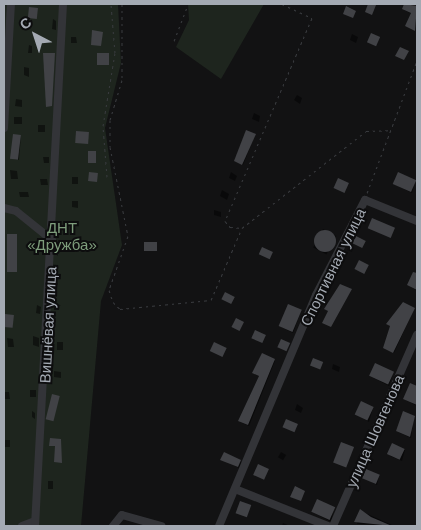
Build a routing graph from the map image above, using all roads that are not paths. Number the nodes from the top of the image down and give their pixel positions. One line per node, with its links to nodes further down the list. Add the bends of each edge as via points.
1 (11, 4): 3 (street)
2 (63, 4): 6 (street, Вишнёвая улица)
3 (4, 128)
4 (4, 208): 6 (street, via 16,211)
5 (417, 221): 8 (street, Спортивная улица, via 365,200 316,295)
6 (52, 240): 9 (street, Вишнёвая улица)
7 (417, 335): 15 (street, улица Шовгенова)
8 (235, 489): 13 (street, Спортивная улица); 14 (street)
9 (35, 524): 10 (street)
10 (22, 526)
11 (113, 526): 12 (street, via 122,515)
12 (161, 526)
13 (219, 526)
14 (328, 526)
15 (333, 526)

